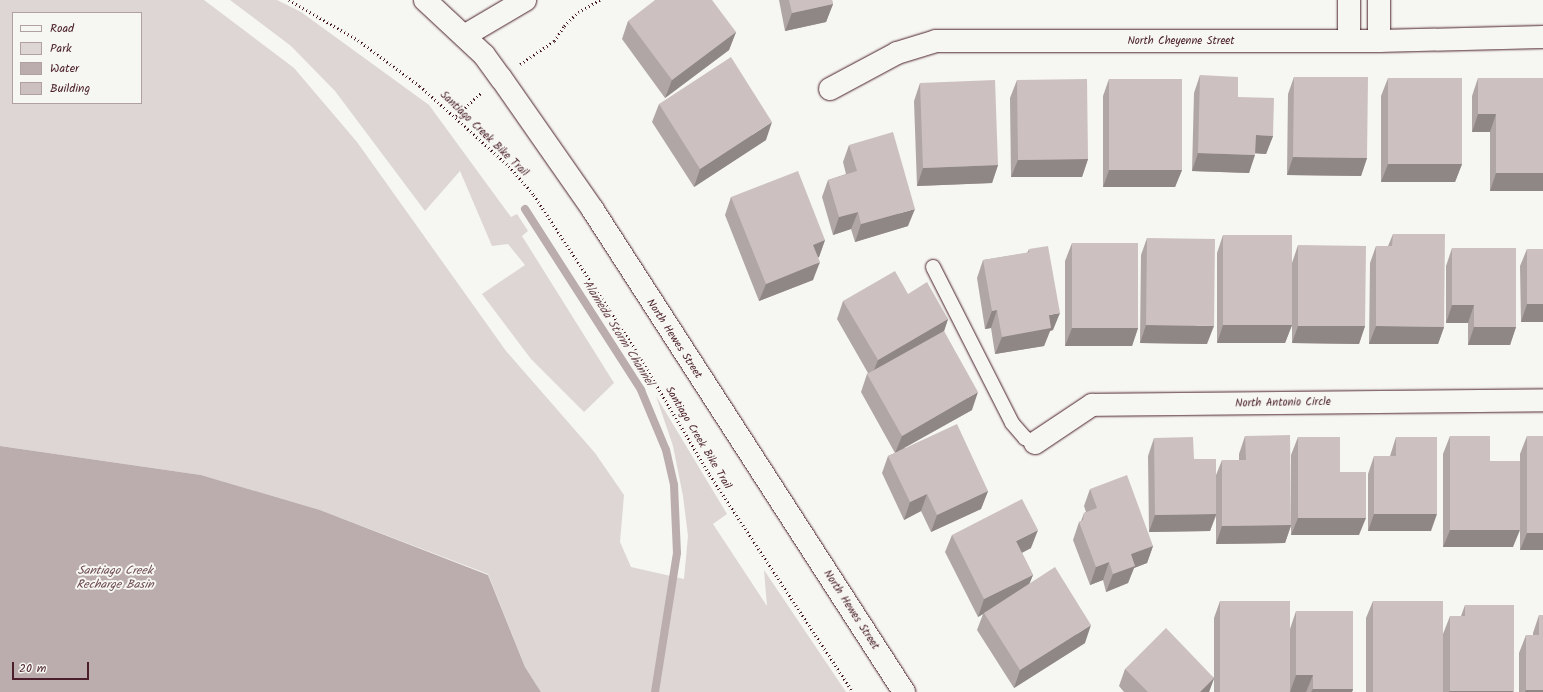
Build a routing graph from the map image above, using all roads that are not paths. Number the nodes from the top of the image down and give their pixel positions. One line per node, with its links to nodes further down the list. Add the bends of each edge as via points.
1 (425, 0): 5 (street, North Hewes Street)
2 (525, 0): 5 (street)
3 (1349, 0): 7 (street)
4 (1379, 0): 8 (street)
5 (464, 36): 13 (street, North Hewes Street, via 484,55 501,78 592,210)
6 (1543, 37): 8 (street, North Cheyenne Street)
7 (1349, 40): 8 (street, North Cheyenne Street); 9 (street, North Cheyenne Street, via 936,41 897,53)
8 (1379, 41)
9 (830, 89)
10 (933, 267): 12 (lane, via 1012,423 1025,438)
11 (1543, 400): 12 (street, North Antonio Circle, via 1092,405)
12 (1035, 443)
13 (904, 692)

